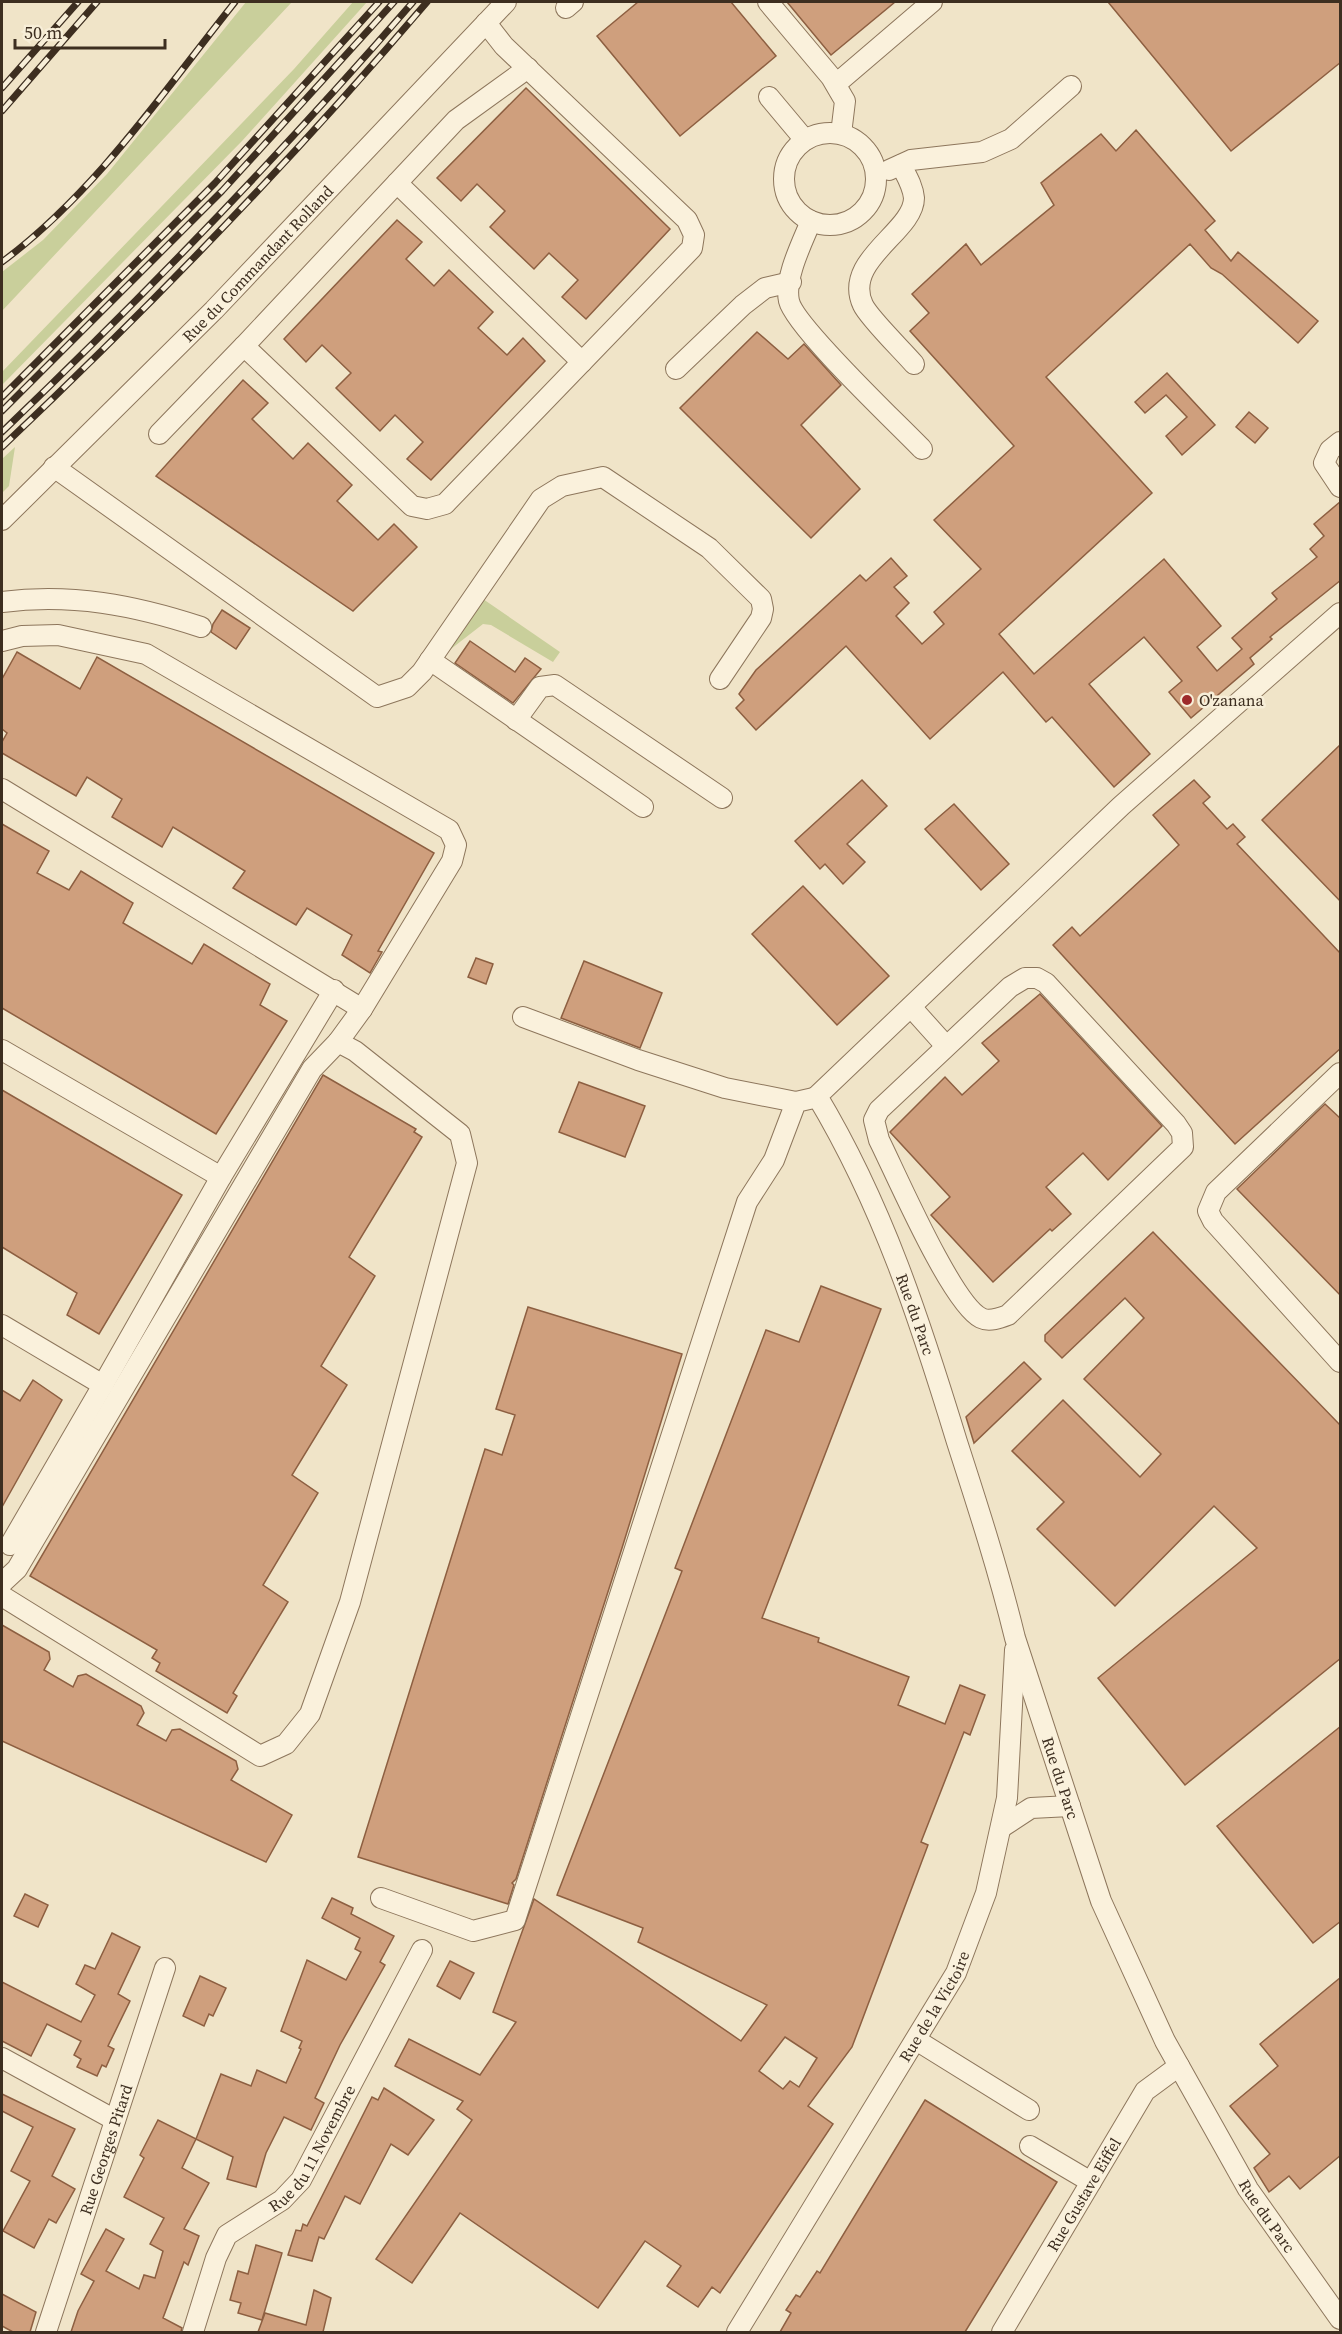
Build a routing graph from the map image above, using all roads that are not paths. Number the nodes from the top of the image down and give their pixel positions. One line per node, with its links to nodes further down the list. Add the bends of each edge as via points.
1 (506, 2): 4 (street, Rue du Commandant Rolland)
2 (768, 2): 6 (street)
3 (932, 2): 6 (street)
4 (486, 23): 5 (street); 23 (street, Rue du Commandant Rolland, via 214,310)
5 (528, 68): 13 (street, via 456,120); 17 (street, via 687,220 694,235 692,248)
6 (836, 84): 9 (street, via 845,101)
7 (1071, 86): 11 (street, via 1011,139 982,152 947,154)
8 (769, 97): 10 (street)
9 (841, 134): 10 (street, via 824,133); 12 (street, via 860,142)
10 (806, 140): 14 (street, via 787,162 784,186 793,207)
11 (901, 165): 12 (street); 18 (street, via 914,201 909,213 867,264 860,283 863,304)
12 (877, 176): 14 (street, via 872,200 855,219 833,225)
13 (397, 183): 16 (street); 17 (street)
14 (811, 221): 15 (street, via 792,268)
15 (791, 282): 19 (street, via 765,288); 22 (street, via 789,301 806,328)
16 (244, 346): 17 (street, via 412,506 427,509 445,504); 20 (street)
17 (582, 362)
18 (914, 364)
19 (676, 369)
20 (159, 434)
21 (1341, 442): 24 (street, via 1330,450 1324,463)
22 (922, 449)
23 (54, 467): 25 (street, Rue du Commandant Rolland); 30 (street, via 377,697 407,687)
24 (1341, 487)
25 (2, 520)
26 (2, 602): 28 (street, via 72,598 142,610)
27 (1341, 613): 37 (street, via 1121,806)
28 (201, 627)
29 (2, 641): 38 (street, via 58,635 146,654 449,830 456,845 452,861)
30 (430, 660): 31 (street, via 541,499 562,486 603,477 709,548 761,599 761,618); 32 (street)
31 (720, 679)
32 (516, 720): 34 (street, via 540,687 555,685); 35 (street)
33 (2, 789): 36 (street)
34 (722, 798)
35 (643, 807)
36 (334, 990): 38 (street); 46 (street)
37 (911, 1007): 41 (street); 44 (street)
38 (362, 1009): 40 (street)
39 (523, 1017): 45 (street, via 714,1084)
40 (338, 1042): 51 (street, via 312,1069 17,1569); 52 (street, via 356,1051 460,1134 467,1163 350,1602 310,1714 286,1744 260,1756)
41 (946, 1046): 41 (street, via 1010,987 1025,978 1037,978 1046,982 1182,1133 1179,1154 1008,1315 993,1320 981,1318 967,1306 949,1279 875,1130 879,1110)
42 (2, 1050): 46 (street)
43 (1341, 1073): 48 (street, via 1216,1192 1208,1211)
44 (818, 1097): 45 (street); 53 (street, Rue du Parc, via 871,1196 897,1257 1005,1595)
45 (796, 1102): 56 (street, via 774,1160 747,1202 515,1920 473,1931)
46 (221, 1177): 49 (street)
47 (2, 1325): 49 (street)
48 (1341, 1362)
49 (103, 1385): 50 (street)
50 (10, 1545)
51 (2, 1582)
52 (2, 1596)
53 (1015, 1638): 54 (street, Rue du Parc); 55 (street, Rue de la Victoire)
54 (1070, 1806): 55 (street, via 1031,1808); 61 (street, Rue du Parc, via 1101,1901)
55 (1002, 1827): 59 (street, Rue de la Victoire, via 986,1893 956,1973)
56 (381, 1898)
57 (422, 1950): 68 (street, Rue du 11 Novembre, via 301,2180 282,2200 227,2235)
58 (165, 1968): 63 (street, Rue Georges Pitard)
59 (916, 2040): 62 (street); 69 (street, Rue de la Victoire)
60 (2, 2058): 63 (street)
61 (1179, 2066): 65 (street, Rue Gustave Eiffel, via 1145,2091); 66 (street, Rue du Parc, via 1248,2190)
62 (1029, 2110)
63 (116, 2120): 67 (street, Rue Georges Pitard)
64 (1030, 2146): 65 (street)
65 (1091, 2182): 70 (street, Rue Gustave Eiffel)
66 (1341, 2319)
67 (46, 2332)
68 (193, 2332)
69 (737, 2332)
70 (1002, 2332)

